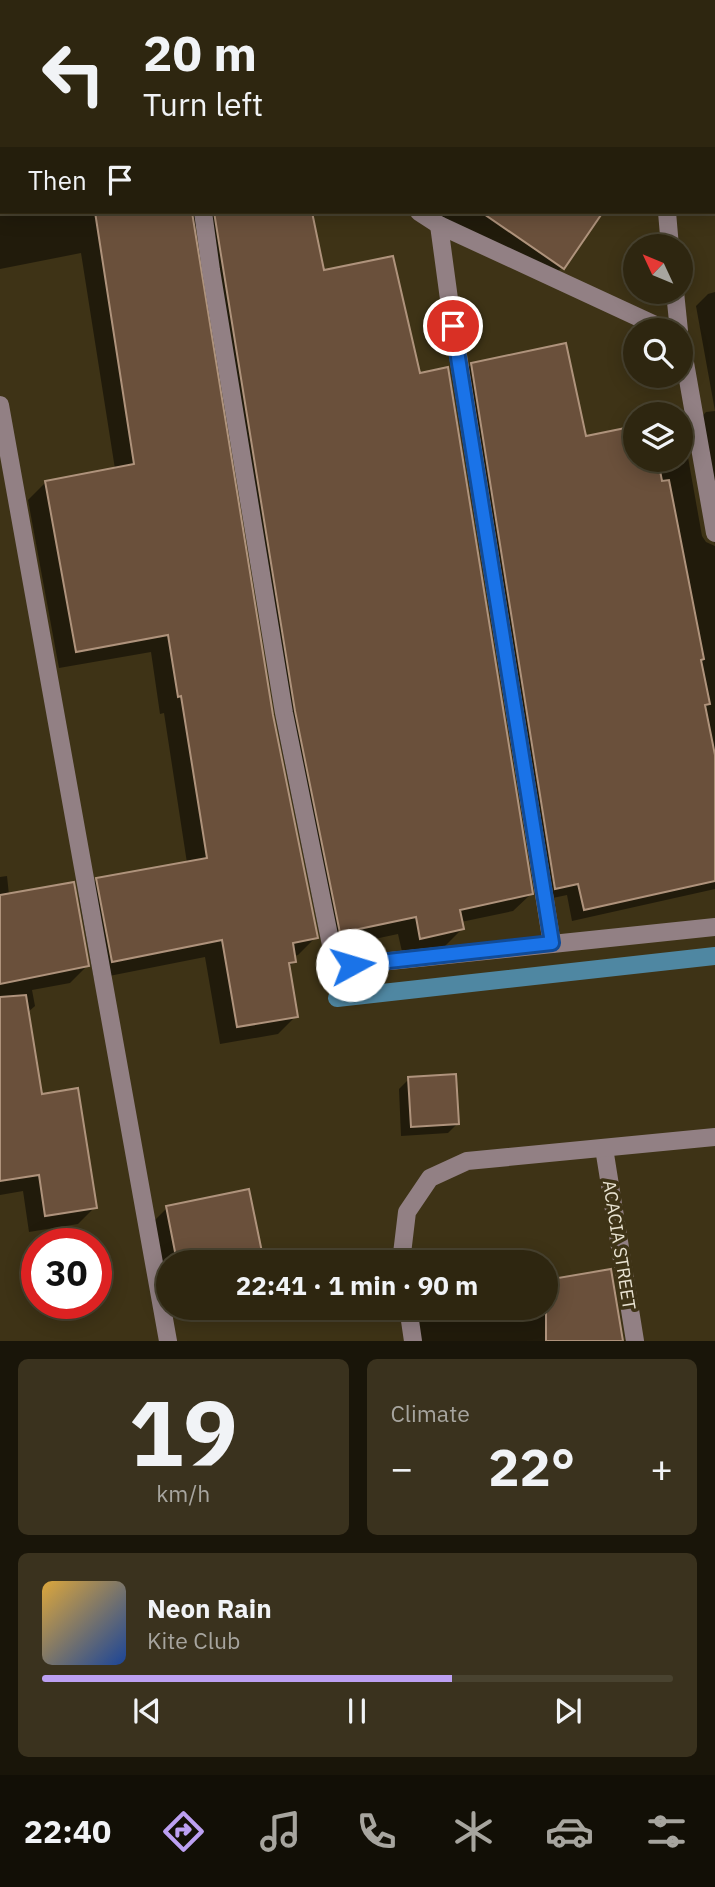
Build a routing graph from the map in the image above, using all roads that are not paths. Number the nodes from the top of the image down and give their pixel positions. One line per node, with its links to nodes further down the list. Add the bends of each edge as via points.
1 (203, 214): 11 (street, via 284,713 331,946 352,965)
2 (422, 214): 4 (street)
3 (667, 214): 5 (street)
4 (439, 225): 6 (street); 11 (street)
5 (669, 234)
6 (640, 318)
7 (689, 388): 9 (street)
8 (0, 405): 16 (street)
9 (715, 533)
10 (715, 927): 11 (street)
11 (552, 943)
12 (715, 1137): 13 (street)
13 (604, 1148): 14 (street, via 467,1161 430,1178 407,1212); 18 (street, ACACIA STREET)
14 (402, 1250)
15 (410, 1320): 17 (street)
16 (167, 1341)
17 (414, 1341)
18 (635, 1341)

